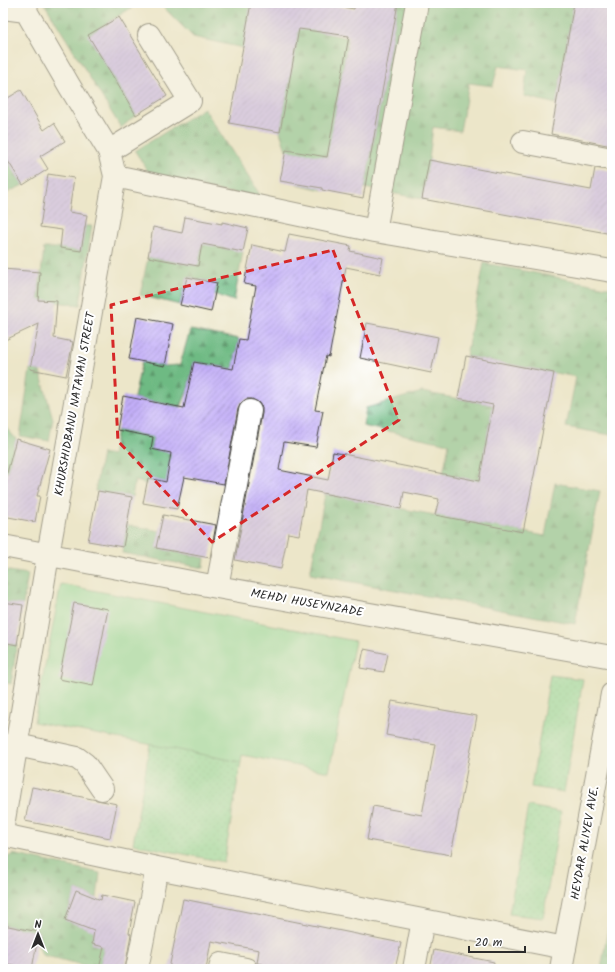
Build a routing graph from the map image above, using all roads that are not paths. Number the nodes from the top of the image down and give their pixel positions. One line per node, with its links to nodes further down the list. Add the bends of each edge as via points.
1 (417, 3): 9 (street)
2 (27, 7): 3 (street); 6 (street, KHURSHIDBANU NATAVAN STREET, via 70,87)
3 (3, 8)
4 (149, 34): 6 (street, via 190,101)
5 (523, 142): 7 (street)
6 (109, 151): 8 (street, KHURSHIDBANU NATAVAN STREET)
7 (612, 160)
8 (115, 176): 9 (street); 13 (street, KHURSHIDBANU NATAVAN STREET)
9 (375, 231): 10 (street)
10 (612, 271)
11 (250, 411): 14 (street)
12 (3, 546): 13 (street, MEHDI HUSEYNZADE)
13 (48, 555): 14 (street, MEHDI HUSEYNZADE); 17 (street, KHURSHIDBANU NATAVAN STREET)
14 (217, 587): 15 (street, MEHDI HUSEYNZADE)
15 (612, 657)
16 (612, 694): 23 (street, HEYDAR ALIYEV AVE.)
17 (17, 745): 18 (street, via 77,758 86,764); 19 (street, KHURSHIDBANU NATAVAN STREET)
18 (102, 789)
19 (3, 826)
20 (3, 835): 21 (street)
21 (157, 868): 22 (street); 24 (street)
22 (423, 920): 23 (street); 27 (street)
23 (565, 948): 28 (street, HEYDAR ALIYEV AVE.)
24 (137, 969)
25 (220, 969): 26 (street, via 221,964)
26 (246, 969)
27 (414, 969)
28 (561, 969)

